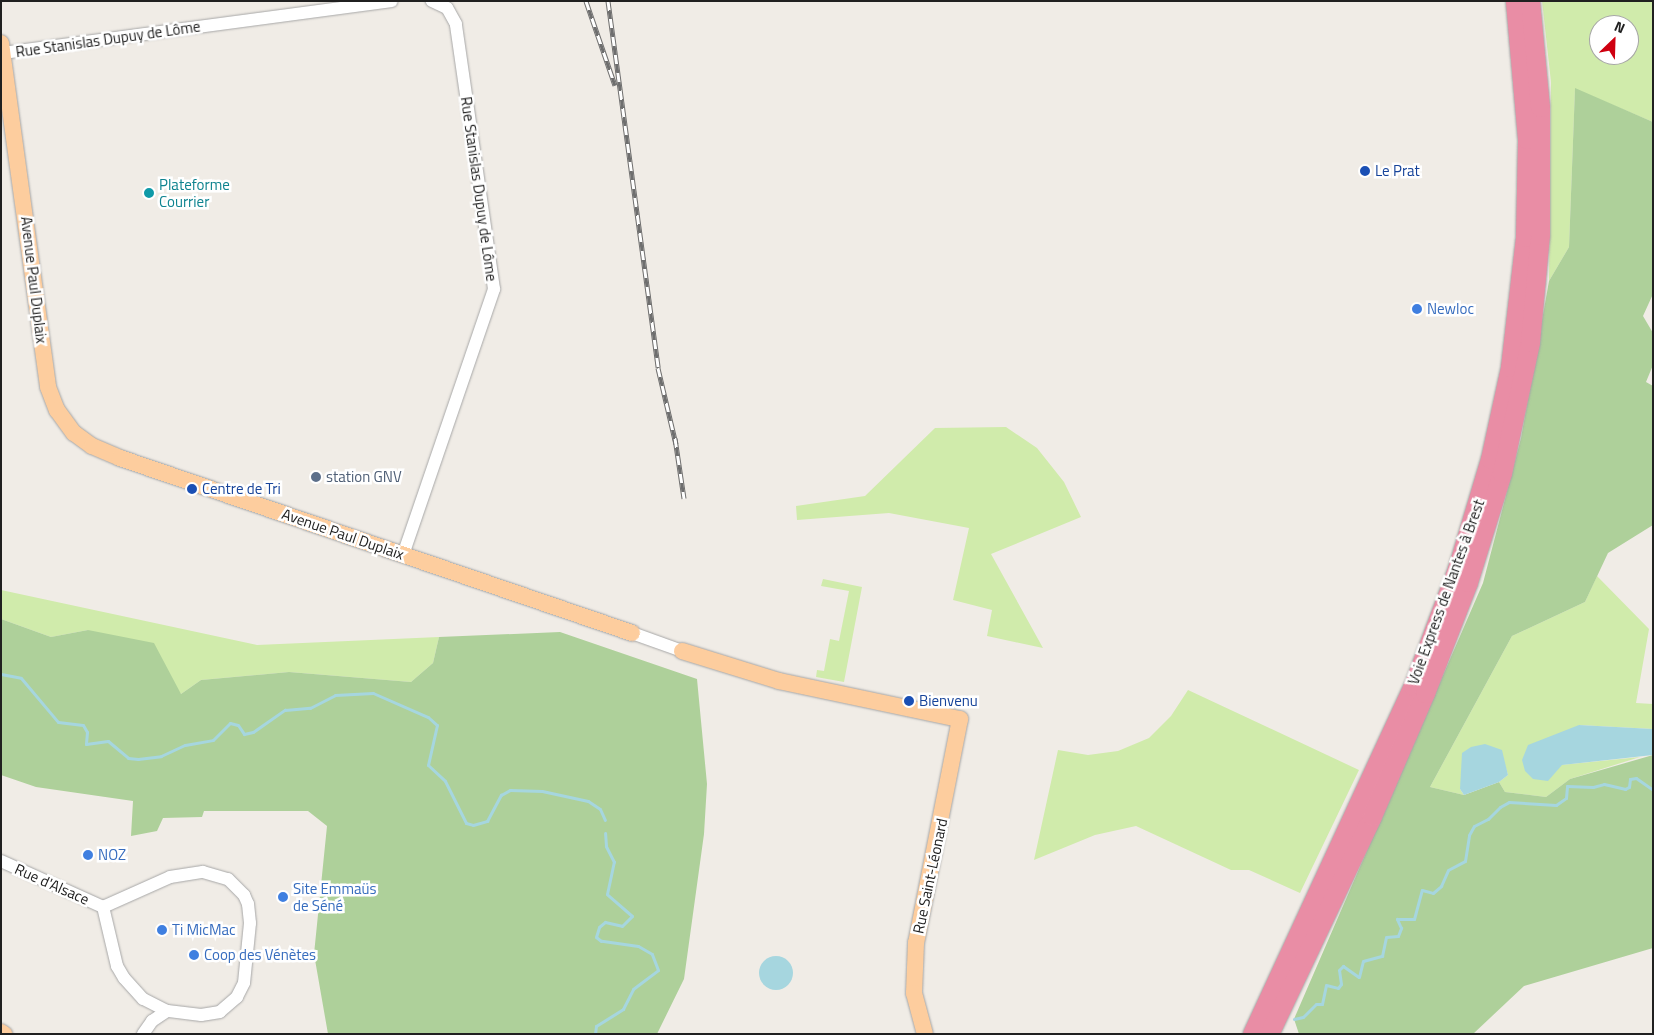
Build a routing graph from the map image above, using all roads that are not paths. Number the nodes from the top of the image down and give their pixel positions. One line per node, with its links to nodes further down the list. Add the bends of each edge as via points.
1 (392, 1): 5 (street, Rue Stanislas Dupuy de Lôme)
2 (432, 1): 6 (street, Rue Stanislas Dupuy de Lôme, via 447,8 456,24 494,290)
3 (1515, 1): 14 (highway, Voie Express de Nantes à Brest, via 1527,139 1525,237 1512,357 1490,459 1457,569 1409,694)
4 (1530, 1): 15 (highway, Voie Express de Nantes à Brest, via 1540,107 1540,235 1528,351 1502,473 1468,582 1425,693 1372,816)
5 (2, 48): 6 (main road, Avenue Paul Duplaix, via 48,387 64,422 83,440 102,451)
6 (403, 555): 7 (main road, Avenue Paul Duplaix)
7 (632, 633): 8 (street, Avenue Paul Duplaix)
8 (682, 651): 13 (main road, Rue Saint-Léonard, via 786,683 960,719 916,943 914,993)
9 (1, 861): 10 (street, Rue d'Alsace)
10 (104, 907): 11 (street, via 117,966 124,978 144,999); 11 (street, via 183,874 217,875 228,879 244,895 250,922 246,974 238,997 220,1012 211,1014)
11 (166, 1011): 12 (street)
12 (142, 1034)
13 (925, 1034)
14 (1252, 1034)
15 (1269, 1034)

